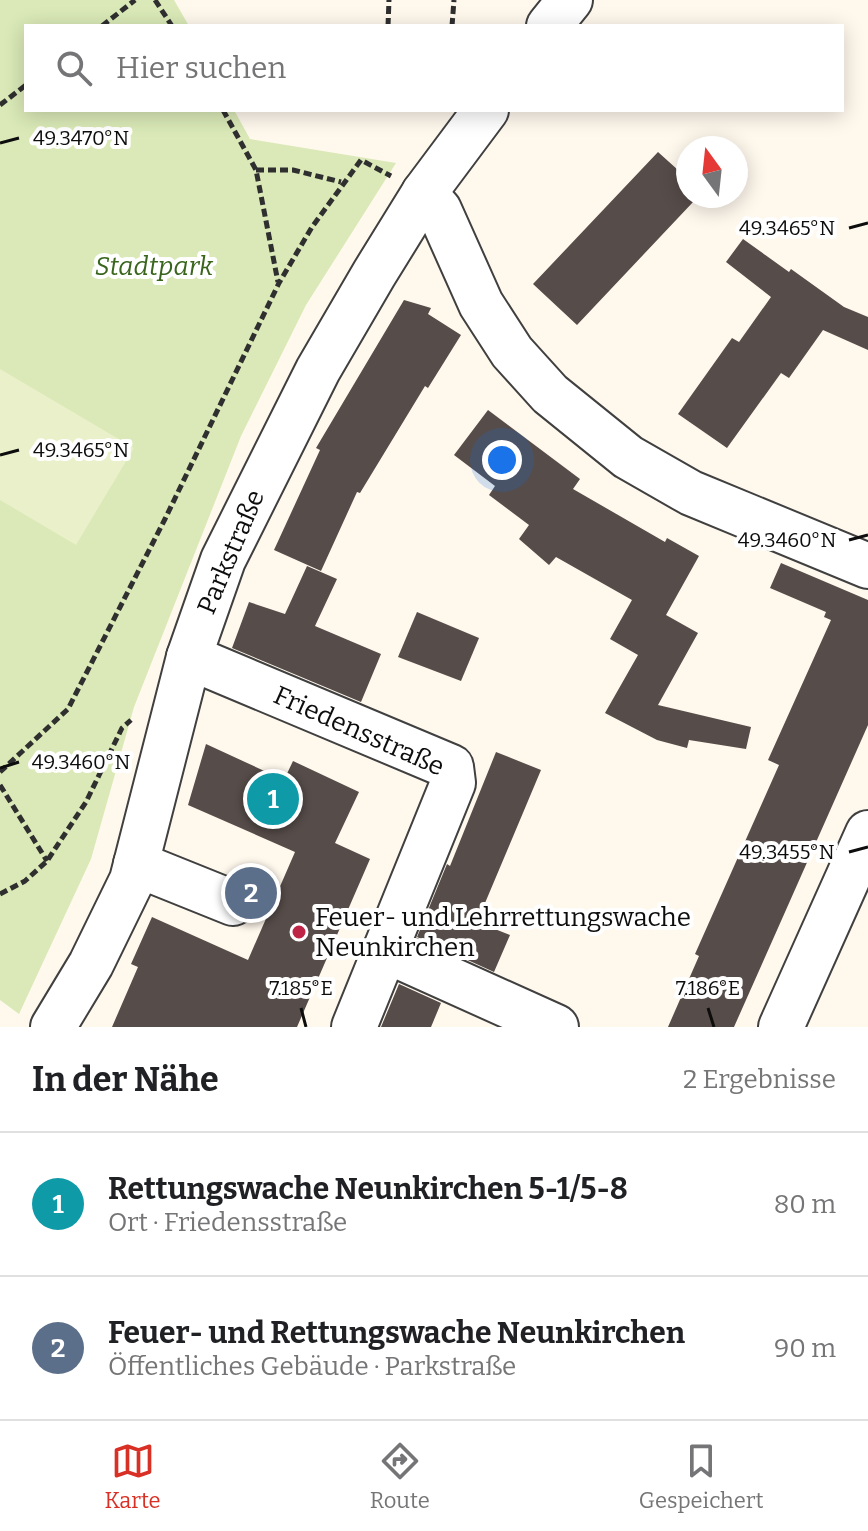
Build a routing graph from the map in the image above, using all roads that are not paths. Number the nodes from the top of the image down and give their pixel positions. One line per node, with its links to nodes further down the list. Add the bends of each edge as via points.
1 (570, 0): 2 (street)
2 (551, 24)
3 (485, 112): 4 (street, Parkstraße)
4 (424, 193): 5 (street, via 439,210 481,304 512,352 550,394 628,457 691,493); 6 (street, Parkstraße, via 318,370 262,479 223,560)
5 (868, 566)
6 (189, 657): 8 (street, Parkstraße); 10 (street, Friedensstraße, via 451,767 453,783)
7 (868, 833): 14 (street)
8 (136, 864): 9 (street); 11 (street, Parkstraße)
9 (233, 903)
10 (385, 950): 12 (street, Friedensstraße); 13 (street)
11 (57, 1026)
12 (354, 1027)
13 (556, 1027)
14 (781, 1027)

